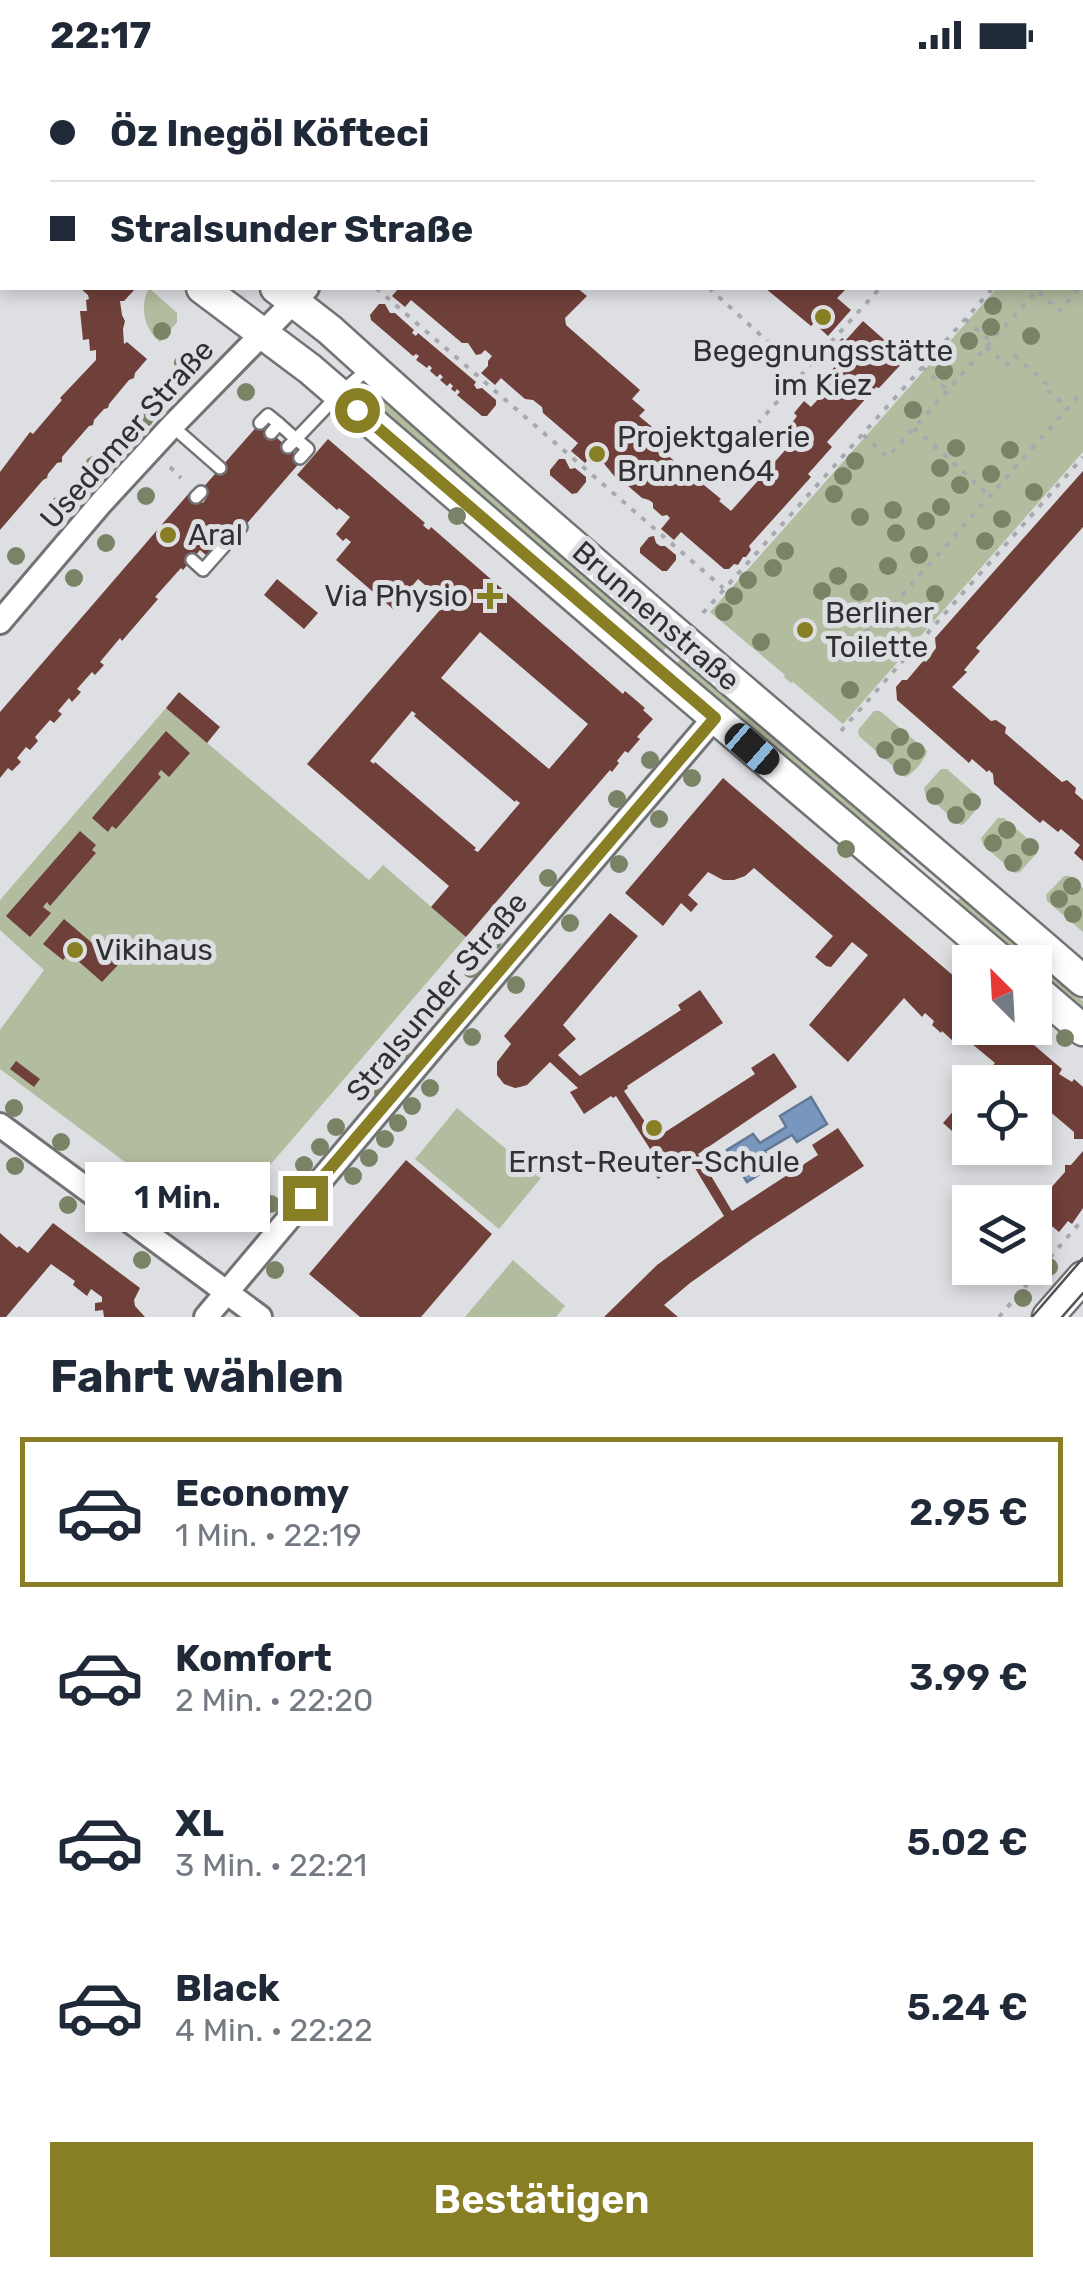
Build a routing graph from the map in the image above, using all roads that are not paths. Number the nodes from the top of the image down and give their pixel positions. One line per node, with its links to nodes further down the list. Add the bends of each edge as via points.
1 (205, 290): 3 (main road, Brunnenstraße)
2 (292, 292): 3 (street, Usedomer Straße); 4 (main road, Brunnenstraße)
3 (260, 333): 5 (main road, Brunnenstraße); 7 (street, Usedomer Straße)
4 (372, 367): 5 (lane); 15 (main road, Brunnenstraße)
5 (339, 394): 8 (lane); 14 (main road, Brunnenstraße)
6 (260, 423): 8 (lane, via 268,414)
7 (172, 426): 10 (lane); 13 (street, Usedomer Straße)
8 (292, 443): 9 (lane, via 308,449)
9 (300, 458)
10 (220, 468)
11 (240, 526): 12 (lane, via 203,570)
12 (192, 560)
13 (0, 622)
14 (715, 718): 16 (main road, Brunnenstraße); 23 (street, Stralsunder Straße)
15 (954, 869): 16 (lane); 18 (main road, Brunnenstraße)
16 (928, 899): 17 (main road, Brunnenstraße)
17 (983, 945)
18 (1083, 981)
19 (1052, 1004): 20 (main road)
20 (1083, 1030)
21 (0, 1125): 23 (street)
22 (1083, 1277): 26 (main road)
23 (226, 1292): 24 (street, Stralsunder Straße); 25 (street)
24 (206, 1317)
25 (260, 1317)
26 (1048, 1317)

